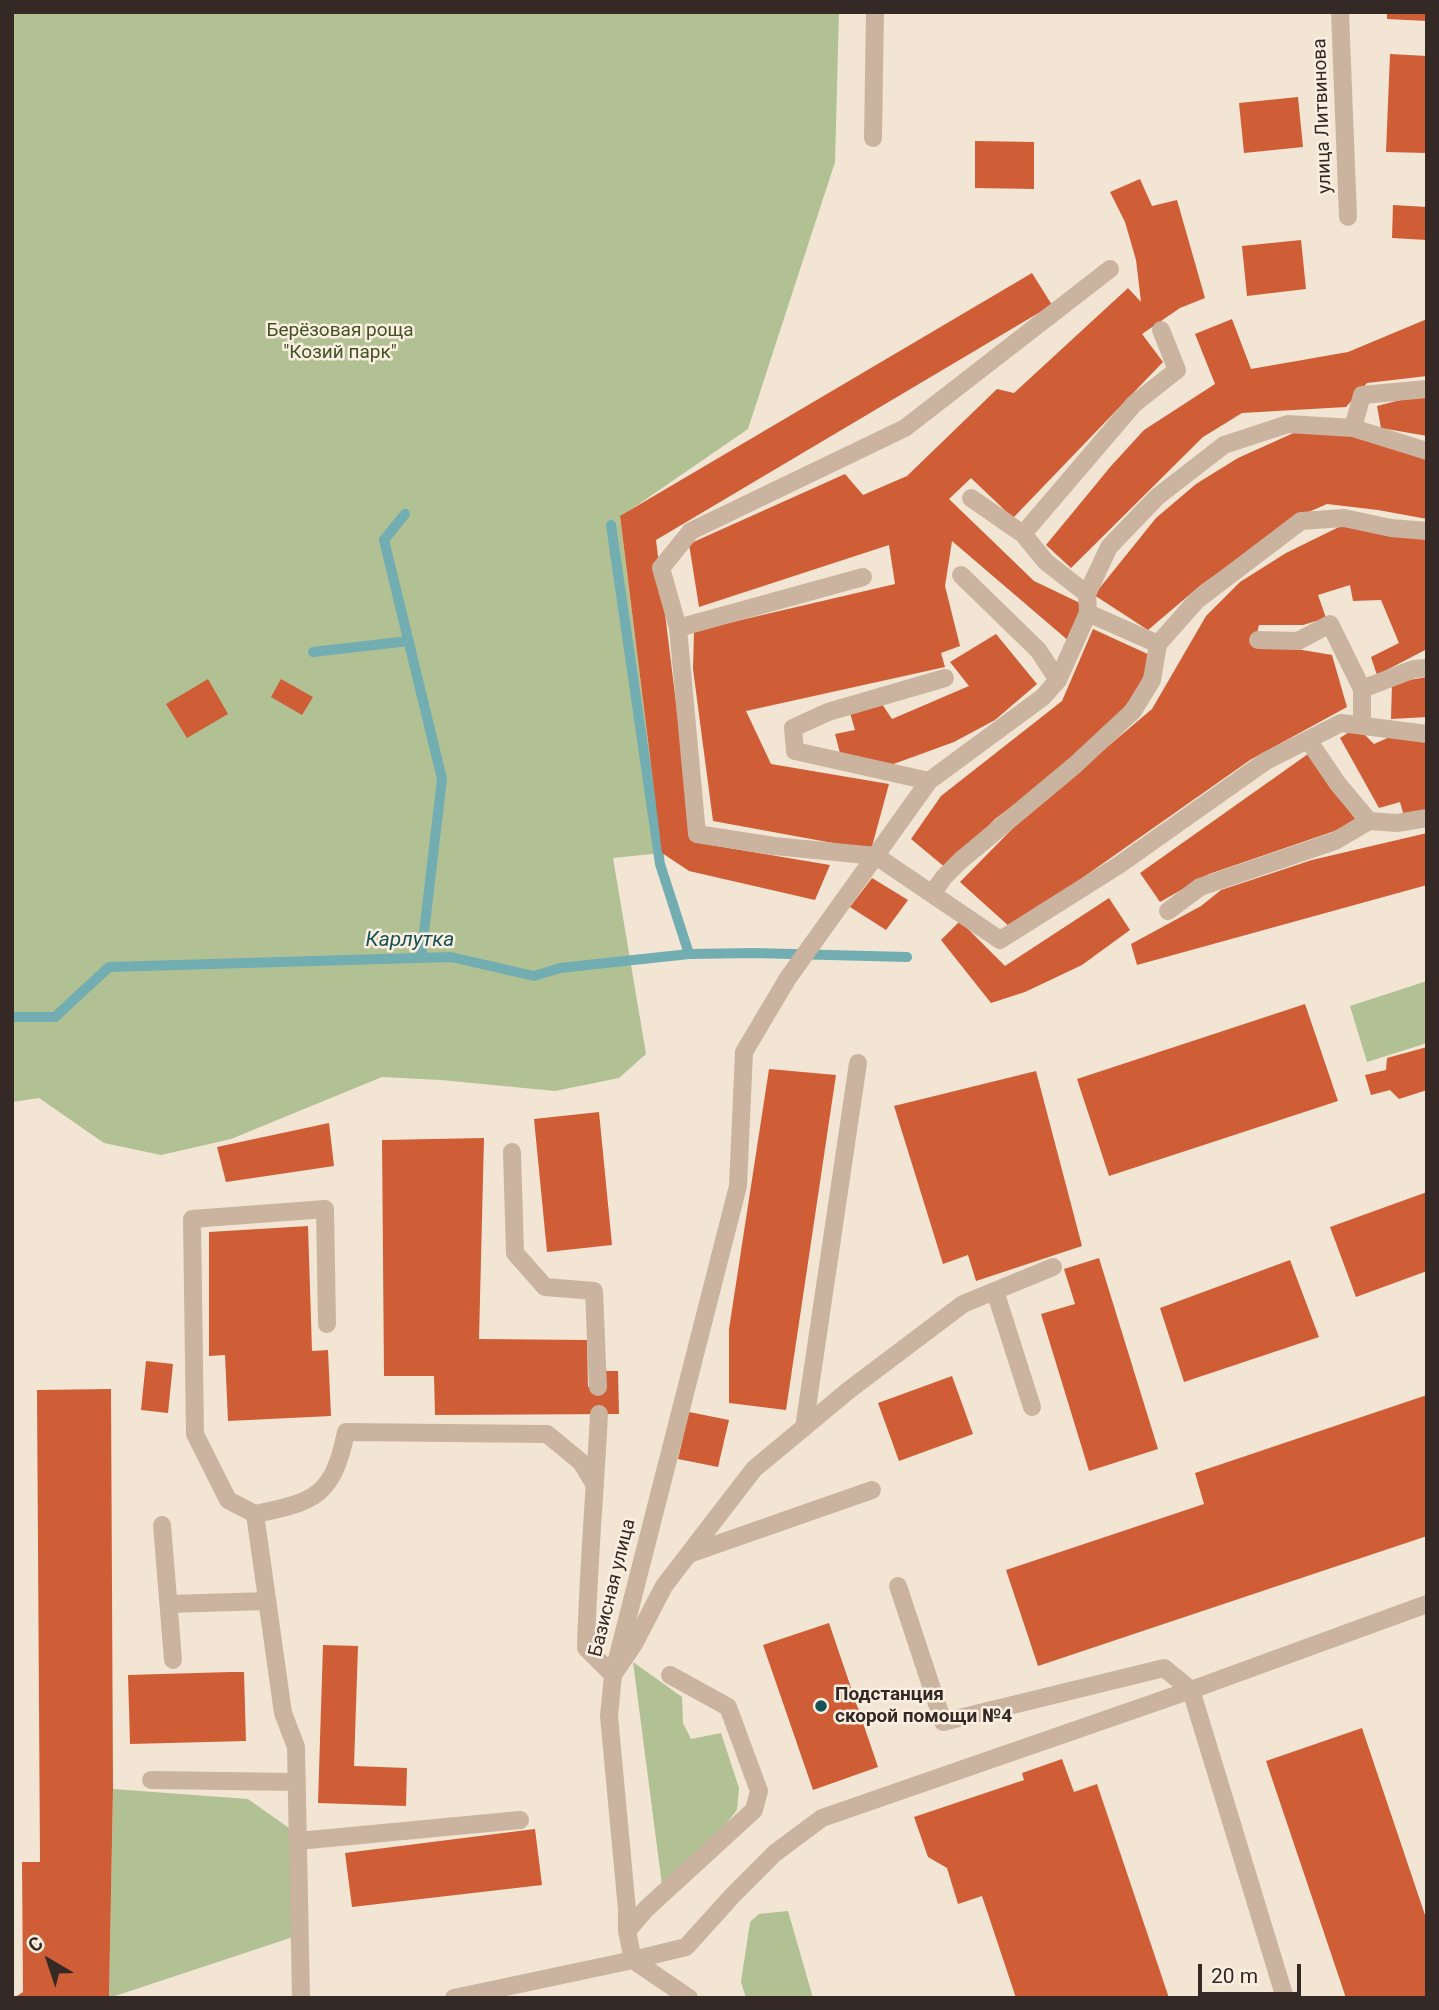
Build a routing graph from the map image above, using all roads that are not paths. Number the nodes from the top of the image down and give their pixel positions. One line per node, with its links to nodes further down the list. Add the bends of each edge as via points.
1 (875, 12): 3 (street)
2 (1340, 12): 4 (street, улица Литвинова)
3 (873, 138)
4 (1348, 218)
5 (1110, 269): 17 (street, via 905,428 691,531 661,568)
6 (1161, 330): 12 (street, via 1177,370 1134,404)
7 (1427, 389): 8 (street, via 1362,395)
8 (1353, 428): 9 (street); 15 (street, via 1288,424 1224,445 1157,497 1110,547)
9 (1427, 451)
10 (971, 498): 12 (street)
11 (1427, 531): 19 (street, via 1344,518 1301,521 1197,600)
12 (1023, 534): 15 (street, via 1046,562)
13 (961, 575): 22 (street, via 1038,650)
14 (863, 577): 17 (street)
15 (1087, 594): 16 (street)
16 (1088, 613): 19 (street); 22 (street)
17 (678, 628): 30 (street, via 697,834)
18 (1258, 640): 23 (street, via 1298,641 1330,624)
19 (1158, 644): 31 (street, via 1152,680 1133,711 960,861)
20 (1427, 667): 23 (street)
21 (945, 678): 27 (street, via 828,712 793,728 795,751)
22 (1058, 680): 27 (street, via 1043,697)
23 (1362, 689): 24 (street)
24 (1362, 726): 25 (street); 26 (street, via 1341,723)
25 (1427, 734)
26 (1308, 740): 29 (street); 31 (street, via 1266,761 1119,866 1000,940)
27 (929, 781): 30 (street)
28 (1427, 818): 29 (street)
29 (1369, 821): 32 (street, via 1335,841 1200,887)
30 (876, 856): 31 (street); 52 (street, Базисная улица, via 788,978 744,1052 738,1186)
31 (932, 894)
32 (1168, 911)
33 (858, 1063): 41 (street)
34 (512, 1153): 38 (street, via 515,1253 545,1287 594,1291)
35 (1053, 1267): 36 (street)
36 (995, 1291): 39 (street); 41 (street, via 963,1304)
37 (327, 1324): 44 (street, via 325,1209 192,1219 195,1434 228,1500)
38 (598, 1387)
39 (1032, 1407)
40 (599, 1414): 42 (street)
41 (804, 1428): 46 (street, via 754,1469)
42 (596, 1486): 44 (street, via 581,1462 547,1434 346,1432 342,1455 324,1490 298,1505); 52 (street, via 586,1648)
43 (872, 1490): 46 (street)
44 (255, 1514): 48 (street)
45 (162, 1525): 49 (street)
46 (689, 1554): 52 (street, via 664,1586)
47 (898, 1586): 54 (street, via 943,1722 1164,1668)
48 (267, 1601): 49 (street); 56 (street, via 283,1713 296,1747)
49 (170, 1604): 51 (street)
50 (1427, 1604): 54 (street)
51 (173, 1660)
52 (613, 1675): 59 (street, Базисная улица, via 609,1716)
53 (670, 1675): 59 (street, via 728,1707 759,1791 754,1810)
54 (1191, 1690): 60 (street, via 822,1818 775,1853 686,1947); 64 (street)
55 (151, 1780): 56 (street)
56 (297, 1783): 58 (street)
57 (520, 1821): 58 (street)
58 (298, 1841): 61 (street)
59 (627, 1931): 60 (street, Базисная улица)
60 (633, 1960): 62 (street); 63 (street)
61 (301, 1998)
62 (454, 1998)
63 (689, 1998)
64 (1285, 1998)

